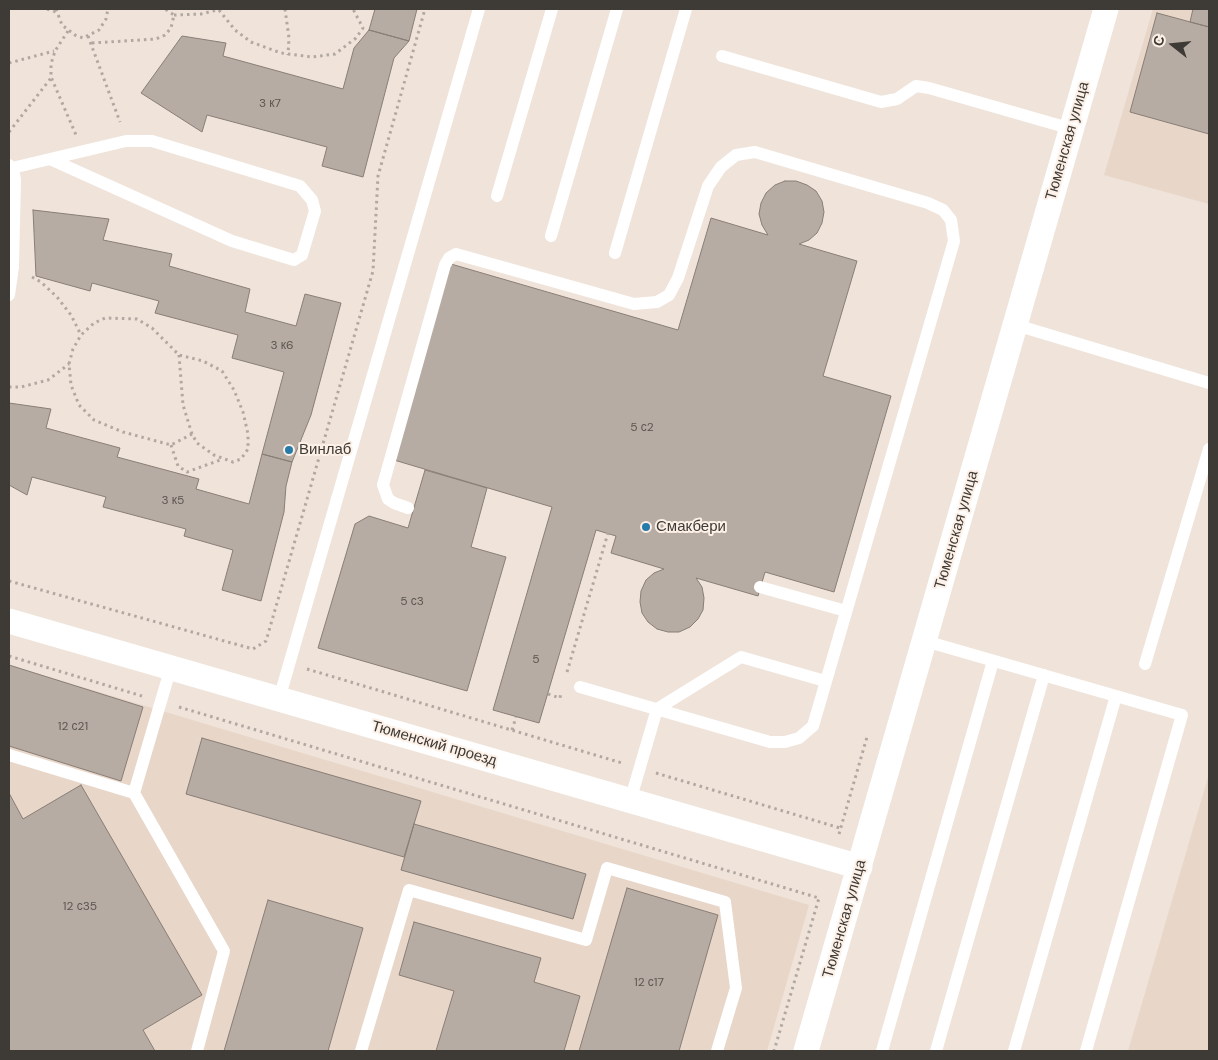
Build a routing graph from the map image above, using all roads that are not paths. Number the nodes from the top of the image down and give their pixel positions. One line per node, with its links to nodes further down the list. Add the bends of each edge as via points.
1 (479, 9): 29 (lane)
2 (552, 9): 10 (lane)
3 (617, 9): 11 (lane)
4 (686, 9): 12 (lane)
5 (1106, 9): 7 (street, Тюменская улица)
6 (722, 56): 7 (lane, via 881,102 897,99 916,86)
7 (1072, 129): 14 (street, Тюменская улица)
8 (50, 159): 8 (lane, via 232,241 294,260 301,258 315,211 312,200 300,186 160,143 126,141); 9 (lane)
9 (10, 166): 13 (lane, via 15,180 13,267)
10 (497, 196)
11 (551, 236)
12 (615, 253)
13 (9, 295)
14 (1016, 325): 15 (lane); 21 (street, Тюменская улица)
15 (1209, 383)
16 (1209, 449): 23 (lane)
17 (408, 508): 19 (lane, via 388,499 383,485 449,258 456,254 466,255 634,304 657,302 669,295 678,278 708,186 721,167 736,155 755,152 928,203 943,210 954,228 954,241)
18 (760, 587): 19 (lane)
19 (846, 611): 26 (lane)
20 (9, 621): 24 (street, Тюменский проезд)
21 (925, 641): 22 (lane); 34 (street, Тюменская улица)
22 (993, 661): 25 (lane); 39 (lane)
23 (1145, 664)
24 (171, 668): 29 (street, Тюменский проезд); 32 (lane)
25 (1044, 675): 28 (lane); 40 (lane)
26 (826, 681): 30 (lane, via 741,657); 30 (lane, via 813,726 799,738 785,742 770,742)
27 (580, 687): 30 (lane)
28 (1116, 696): 41 (lane); 42 (lane, via 1182,715)
29 (279, 699): 33 (street, Тюменский проезд)
30 (657, 709): 33 (lane)
31 (9, 755): 32 (lane)
32 (134, 793): 35 (lane, via 224,951)
33 (630, 801): 34 (street, Тюменский проезд)
34 (860, 867): 38 (street, Тюменская улица)
35 (197, 1051)
36 (361, 1051): 37 (lane, via 409,890 586,940 607,868 724,902 736,988)
37 (717, 1051)
38 (806, 1051)
39 (882, 1051)
40 (936, 1051)
41 (1014, 1051)
42 (1086, 1051)

